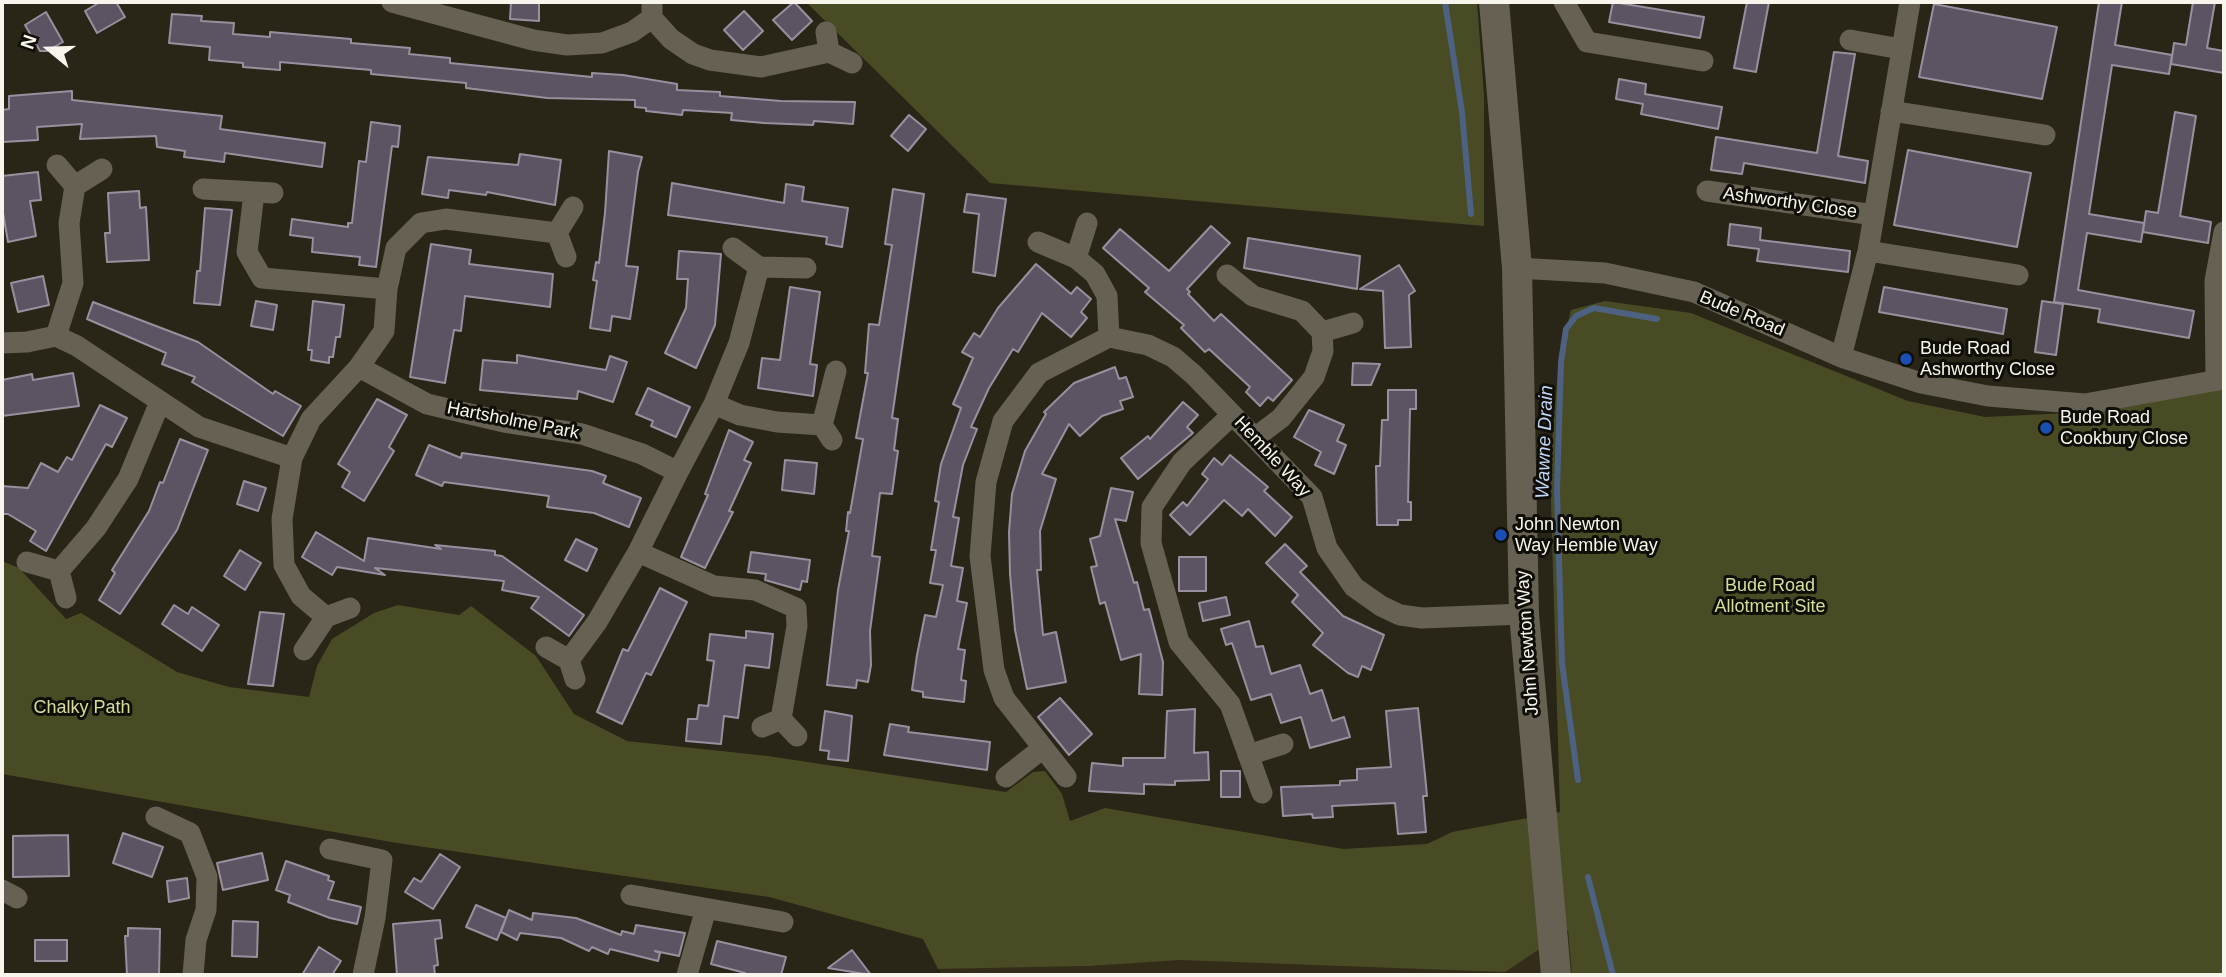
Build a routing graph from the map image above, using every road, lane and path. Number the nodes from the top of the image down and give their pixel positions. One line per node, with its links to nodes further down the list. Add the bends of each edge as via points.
1 (392, 2): 5 (street)
2 (1494, 2): 30 (street)
3 (1564, 2): 9 (street, via 1587,42)
4 (1909, 2): 8 (street, Ashworthy Close)
5 (465, 10): 6 (street, via 533,40 567,45 602,43 632,32)
6 (652, 10): 10 (street, via 671,39 710,60 761,67 827,42)
7 (1850, 40): 8 (street)
8 (1901, 49): 11 (street, Ashworthy Close)
9 (1703, 61)
10 (852, 63)
11 (1891, 111): 12 (street); 19 (street, Ashworthy Close)
12 (2046, 135)
13 (57, 165): 15 (street)
14 (102, 169): 15 (street)
15 (75, 186): 36 (street, via 69,223 72,283)
16 (203, 189): 33 (street, via 264,193 247,252 262,278)
17 (1707, 191): 19 (street, Ashworthy Close)
18 (573, 207): 22 (street)
19 (1874, 215): 25 (street, Ashworthy Close)
20 (1087, 223): 27 (street)
21 (2224, 232): 42 (street, via 2215,281)
22 (557, 233): 26 (street); 33 (street, via 446,219 421,223 396,248)
23 (1038, 242): 27 (street)
24 (733, 248): 28 (street)
25 (1868, 251): 32 (street); 39 (street, Ashworthy Close)
26 (566, 257)
27 (1076, 258): 37 (street, via 1095,274 1107,296)
28 (759, 267): 29 (street); 44 (street, via 740,342)
29 (806, 268)
30 (1517, 268): 39 (street, Bude Road, via 1605,273 1694,292); 54 (street, John Newton Way)
31 (1227, 275): 35 (street, via 1253,296 1302,311)
32 (2018, 275)
33 (387, 289): 40 (street, via 384,331)
34 (1353, 323): 35 (street)
35 (1322, 332): 46 (street, via 1323,351 1314,377 1281,418)
36 (56, 336): 38 (street); 43 (street)
37 (1109, 337): 45 (street, Hemble Way, via 1148,345 1173,357); 60 (street, via 1039,373 1003,421 986,482 980,556 994,670 1004,698)
38 (2, 343)
39 (1841, 357): 42 (street, Bude Road, via 1921,383 1988,396 2085,404)
40 (359, 367): 47 (street, via 311,419); 48 (street, Hartsholme Park, via 427,404 582,434)
41 (836, 371): 44 (street, via 827,432 740,415)
42 (2220, 379)
43 (160, 402): 47 (street, via 199,427); 51 (street, via 128,479 96,528)
44 (714, 404): 48 (street)
45 (1232, 415): 46 (street, Hemble Way); 61 (street, via 1182,462 1152,507 1152,543 1179,642 1230,704)
46 (1256, 437): 54 (street, Hemble Way, via 1312,497 1327,548 1354,587 1381,606 1422,618)
47 (292, 458): 55 (street, via 282,519 284,565 302,596)
48 (678, 472): 49 (street)
49 (638, 552): 56 (street, via 572,670); 58 (street, via 714,586 755,590 796,608 797,626 772,723)
50 (27, 562): 51 (street)
51 (59, 571): 52 (street)
52 (66, 598)
53 (350, 608): 55 (street)
54 (1524, 614): 73 (street, John Newton Way)
55 (326, 617): 57 (street)
56 (545, 647)
57 (304, 650)
58 (797, 736)
59 (1283, 744): 61 (street)
60 (1043, 748): 62 (street); 63 (street)
61 (1248, 755): 64 (street)
62 (1006, 776)
63 (1066, 777)
64 (1262, 793)
65 (156, 817): 70 (street, via 190,833 207,877 206,910 196,940)
66 (330, 849): 71 (street, via 382,860)
67 (631, 895): 68 (street)
68 (706, 909): 69 (street); 72 (street)
69 (783, 922)
70 (193, 975)
71 (363, 975)
72 (687, 975)
73 (1556, 975)

